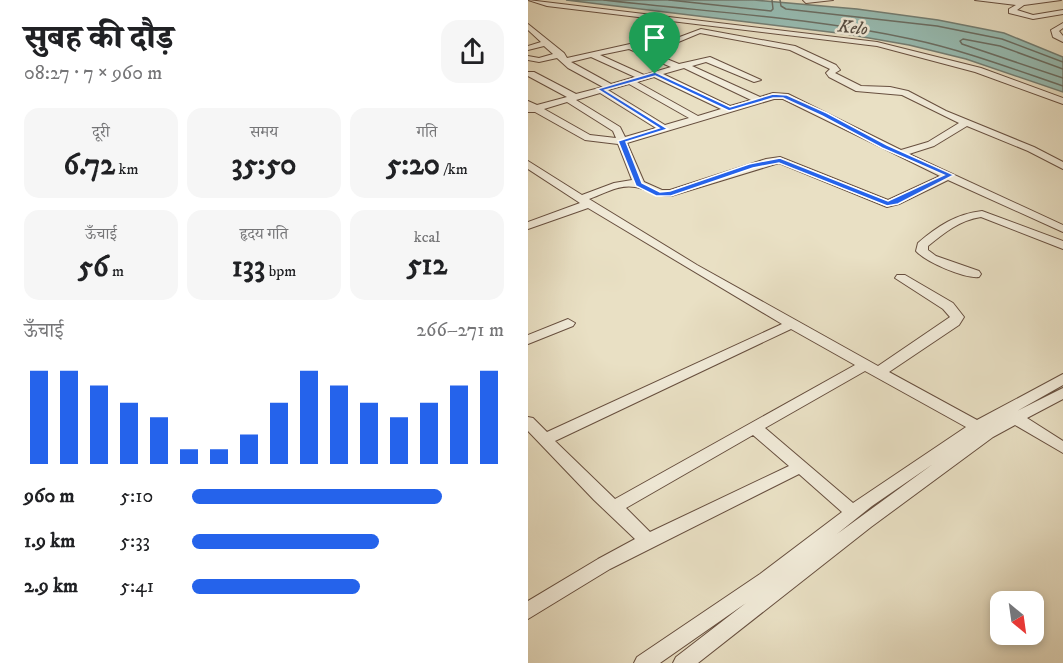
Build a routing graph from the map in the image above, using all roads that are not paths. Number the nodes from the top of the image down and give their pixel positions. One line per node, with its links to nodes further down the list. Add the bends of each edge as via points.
1 (531, 0): 7 (street)
2 (830, 0): 5 (street)
3 (978, 0): 6 (street)
4 (1058, 0): 6 (street)
5 (806, 1)
6 (1022, 1): 9 (street, via 1012,11 1031,16)
7 (545, 2): 8 (street); 28 (street, via 879,42 981,66); 31 (street, via 877,44 978,70)
8 (528, 10)
9 (1063, 12)
10 (640, 22): 13 (street)
11 (1063, 25): 14 (street, via 1055,30)
12 (528, 26): 15 (street)
13 (699, 31): 17 (street); 35 (street, via 792,48 833,67 836,70 832,75 857,89 905,93)
14 (1063, 40)
15 (546, 43): 16 (street); 20 (street)
16 (528, 48)
17 (646, 52): 18 (street, via 630,46); 21 (street)
18 (593, 55): 20 (street); 24 (street)
19 (528, 58): 20 (street)
20 (563, 58): 27 (street)
21 (680, 66): 23 (street); 25 (street, via 707,59); 30 (street)
22 (531, 74): 29 (street)
23 (655, 74): 24 (street); 33 (street)
24 (642, 77): 26 (street)
25 (757, 80)
26 (629, 81): 27 (street); 34 (street)
27 (605, 88): 29 (street); 36 (street)
28 (1063, 96)
29 (571, 98): 32 (street); 37 (street, via 614,125)
30 (759, 100): 33 (street); 38 (street, via 784,96)
31 (1063, 101)
32 (531, 108): 37 (street, via 588,138)
33 (729, 109): 34 (street)
34 (697, 119): 36 (street)
35 (967, 122): 38 (street, via 931,144); 40 (street)
36 (665, 129): 37 (street)
37 (622, 141): 44 (street)
38 (902, 153): 43 (street)
39 (1063, 154): 40 (street)
40 (1050, 159): 42 (street)
41 (528, 164): 45 (street)
42 (1063, 166)
43 (950, 175): 44 (street, via 887,204 780,160 664,194); 47 (street)
44 (639, 184): 45 (street, via 620,184)
45 (584, 202): 46 (street); 52 (street)
46 (530, 223)
47 (1063, 228)
48 (1063, 244): 49 (street, via 982,214 970,214 922,244 922,251 932,259)
49 (975, 274)
50 (901, 278): 54 (street, via 948,306 957,317)
51 (568, 323): 53 (street)
52 (792, 324): 54 (street); 62 (street)
53 (528, 340)
54 (872, 369): 60 (street); 61 (street)
55 (1063, 373): 56 (street)
56 (1063, 379): 61 (street)
57 (1063, 393): 58 (street)
58 (1014, 417): 63 (street); 70 (street, via 865,522)
59 (528, 422): 62 (street)
60 (754, 427): 64 (street); 65 (street)
61 (977, 427): 66 (street)
62 (545, 439): 65 (street)
63 (1063, 448)
64 (800, 467): 66 (street); 67 (street)
65 (614, 507): 67 (street)
66 (853, 512): 69 (street, via 766,579)
67 (648, 540): 68 (street)
68 (528, 612)
69 (644, 663)
70 (683, 663)

